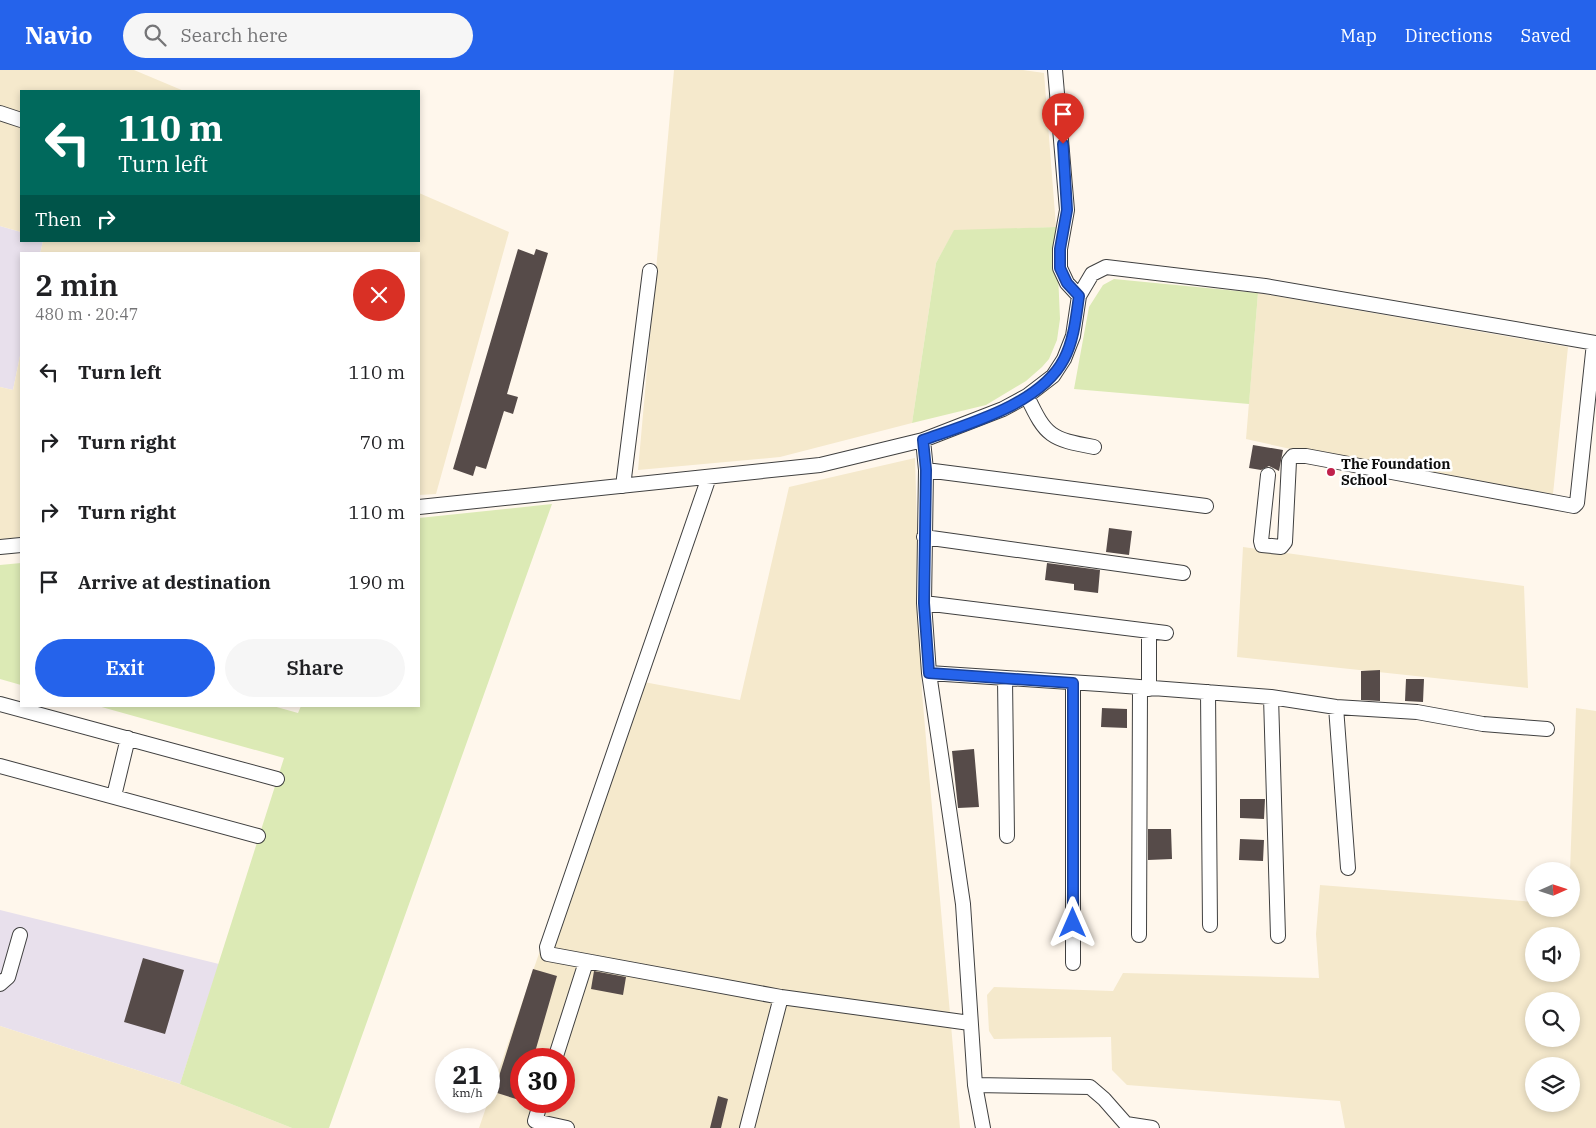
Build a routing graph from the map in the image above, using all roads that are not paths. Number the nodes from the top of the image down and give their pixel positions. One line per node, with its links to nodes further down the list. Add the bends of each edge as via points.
1 (1056, 70): 5 (street, via 1067,210 1060,268 1067,283)
2 (0, 113): 3 (street)
3 (20, 120)
4 (650, 271): 13 (street)
5 (1079, 296): 6 (street, via 1092,274 1106,267 1265,286); 7 (street, via 1073,336 1064,359 1053,376)
6 (1595, 343): 11 (street, via 1574,506 1293,456 1288,461 1285,542 1281,546 1269,546 1262,545 1261,540)
7 (1027, 396): 8 (street, via 1003,409); 9 (street, via 1037,418 1051,434 1061,441)
8 (923, 440): 10 (street); 12 (street, via 820,465)
9 (1094, 447)
10 (926, 470): 14 (street); 16 (street)
11 (1268, 475)
12 (709, 477): 13 (street); 43 (street, via 547,947 550,956)
13 (624, 486): 15 (street)
14 (1206, 506)
15 (420, 507)
16 (924, 537): 19 (street); 20 (street)
17 (20, 545): 18 (street)
18 (0, 547)
19 (1183, 573)
20 (924, 603): 21 (street); 23 (street)
21 (1149, 631): 22 (street); 26 (street)
22 (1166, 633)
23 (929, 673): 24 (street); 47 (street, via 963,904)
24 (1005, 679): 25 (street); 37 (street)
25 (1073, 683): 26 (street); 44 (street)
26 (1145, 688): 27 (street); 41 (street)
27 (1208, 692): 28 (street); 39 (street)
28 (1271, 697): 30 (street); 42 (street)
29 (0, 704): 32 (street)
30 (1336, 707): 31 (street, via 1417,712 1483,724); 38 (street)
31 (1547, 729)
32 (128, 738): 34 (street); 35 (street)
33 (0, 766): 35 (street)
34 (277, 779)
35 (114, 796): 36 (street)
36 (258, 836)
37 (1007, 836)
38 (1348, 868)
39 (1210, 925)
40 (20, 935): 45 (street, via 8,977)
41 (1139, 935)
42 (1278, 936)
43 (586, 962): 46 (street); 48 (street)
44 (1073, 962)
45 (0, 984)
46 (781, 998): 47 (street); 53 (street)
47 (970, 1023): 49 (street)
48 (559, 1048)
49 (975, 1085): 51 (street, via 1090,1087); 54 (street)
50 (537, 1113): 52 (street, via 535,1121)
51 (1130, 1127): 55 (street)
52 (567, 1128)
53 (747, 1128)
54 (982, 1128)
55 (1152, 1128)

